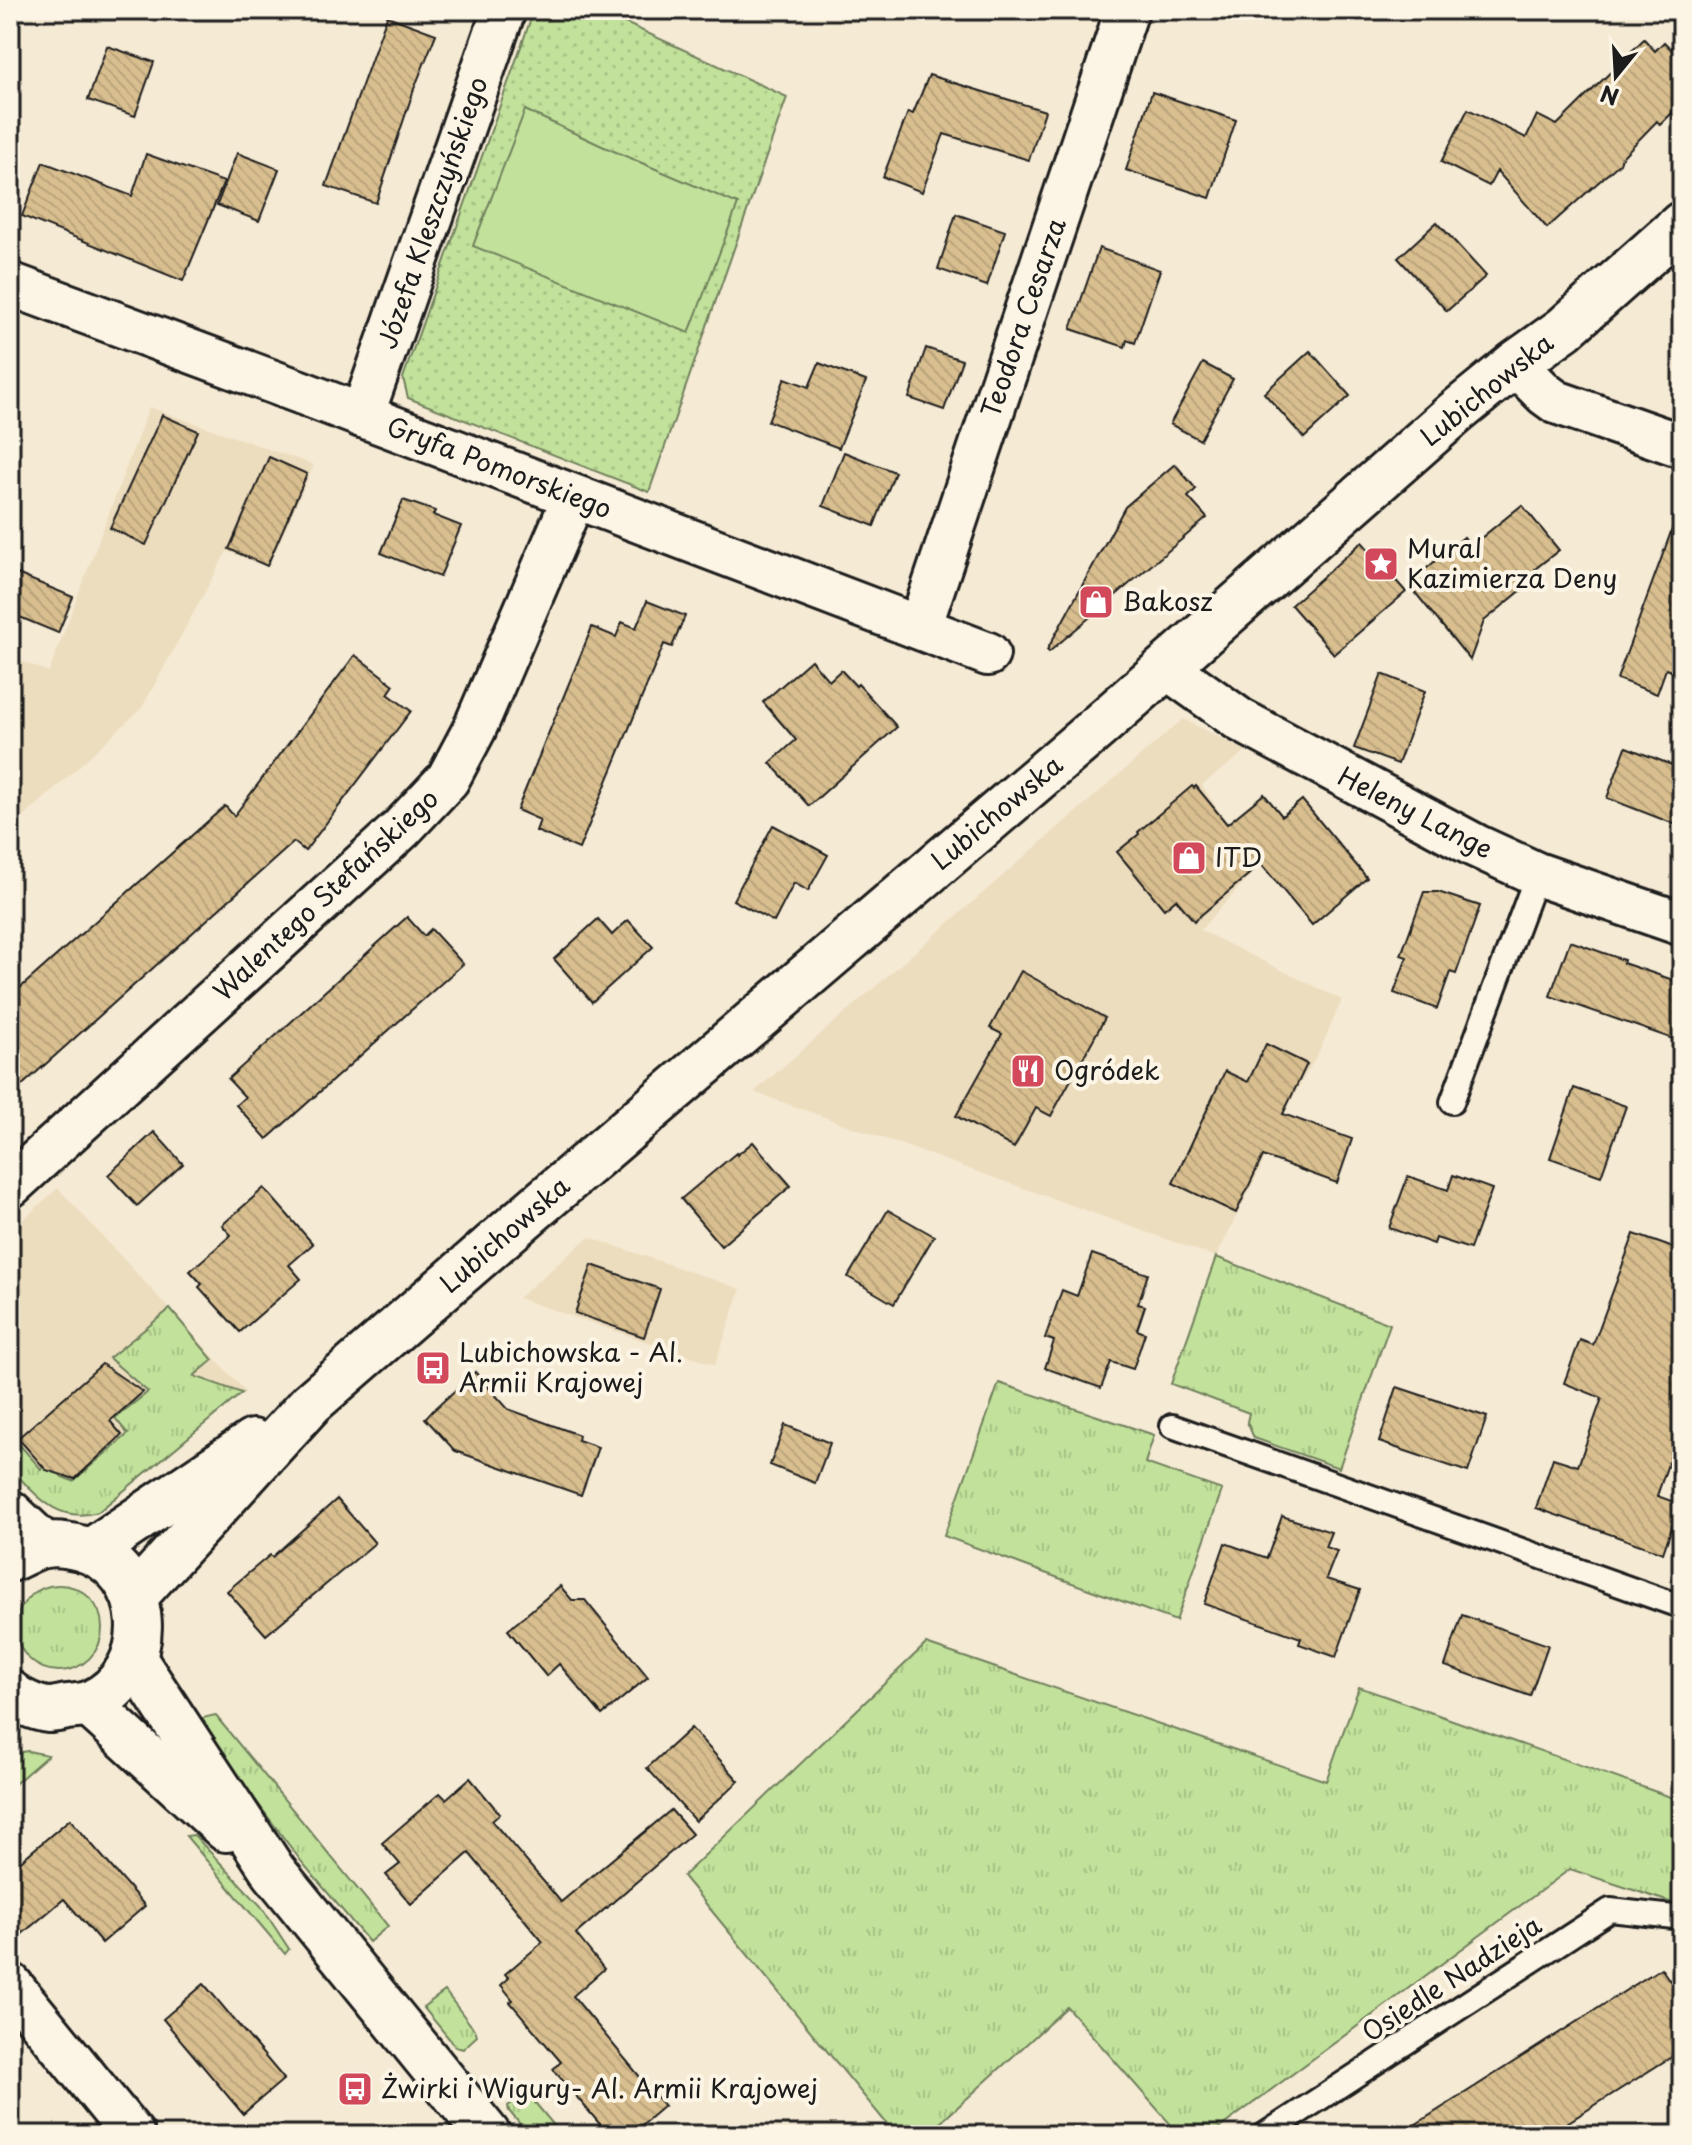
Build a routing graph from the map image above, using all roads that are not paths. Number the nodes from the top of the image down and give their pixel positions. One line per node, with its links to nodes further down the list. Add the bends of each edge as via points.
1 (504, 10): 6 (street, Józefa Kleszczyńskiego)
2 (1127, 10): 9 (street, Teodora Cesarza)
3 (1682, 224): 5 (street, Lubichowska, via 1564,329)
4 (10, 284): 6 (street, Gryfa Pomorskiego)
5 (1515, 364): 7 (street, via 1556,402); 11 (street, Lubichowska)
6 (362, 416): 8 (street, Gryfa Pomorskiego)
7 (1682, 446)
8 (574, 497): 9 (street, Gryfa Pomorskiego); 15 (street, Walentego Stefańskiego, via 448,779 378,850)
9 (920, 627): 10 (street, Gryfa Pomorskiego)
10 (988, 654)
11 (1166, 667): 12 (street, Heleny Lange, via 1240,720); 16 (street, Lubichowska)
12 (1537, 874): 13 (street, Heleny Lange); 14 (lane)
13 (1682, 924)
14 (1452, 1102)
15 (10, 1186)
16 (311, 1403): 19 (street, Lubichowska); 21 (street, Lubichowska)
17 (1172, 1426): 22 (lane)
18 (10, 1513): 20 (street)
19 (91, 1551): 20 (street, via 66,1545); 21 (street, via 117,1569)
20 (27, 1552)
21 (135, 1596): 23 (street, via 141,1625)
22 (1682, 1607)
23 (134, 1659): 25 (street, via 111,1691); 26 (street)
24 (12, 1698): 25 (street, via 49,1710)
25 (89, 1704): 26 (street)
26 (274, 1872): 30 (street)
27 (1682, 1920): 31 (lane, Osiedle Nadzieja, via 1610,1910)
28 (10, 1984): 29 (street)
29 (133, 2135)
30 (488, 2135)
31 (1264, 2135)

